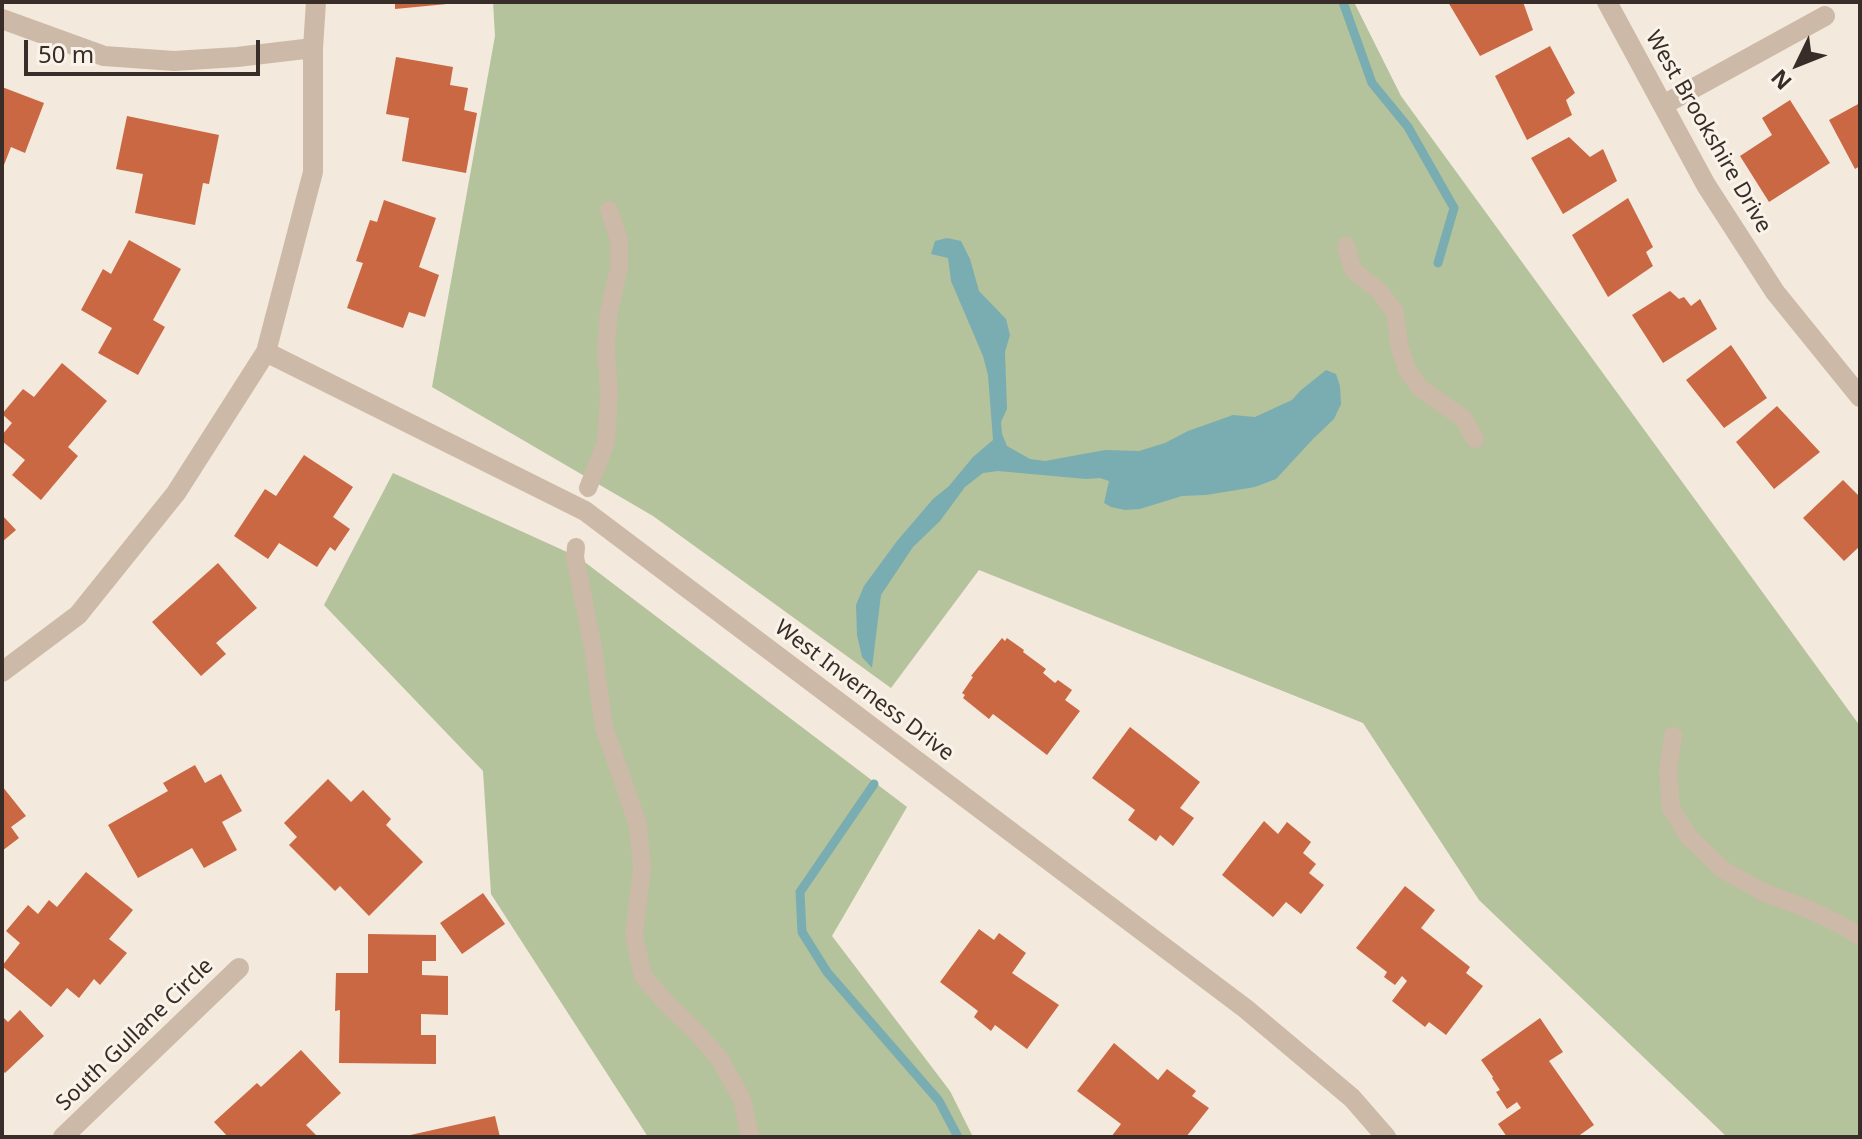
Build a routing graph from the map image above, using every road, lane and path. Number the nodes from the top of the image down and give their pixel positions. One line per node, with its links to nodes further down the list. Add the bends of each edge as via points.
1 (316, 2): 5 (street)
2 (1607, 2): 6 (street, West Brookshire Drive)
3 (1825, 16): 6 (street)
4 (2, 19): 5 (street, via 104,56 174,61)
5 (313, 48): 9 (street, via 313,172)
6 (1663, 105): 10 (street, West Brookshire Drive, via 1706,185 1775,292)
7 (609, 210): 12 (lane, via 619,240 619,268 606,348 606,442)
8 (1346, 246): 11 (lane, via 1353,270 1395,312 1407,370 1420,388 1463,418)
9 (266, 352): 14 (street, via 176,493 78,615); 20 (street, West Inverness Drive, via 585,511 1246,1009 1352,1098)
10 (1860, 397)
11 (1475, 439)
12 (588, 488)
13 (576, 547): 19 (lane, via 604,727 638,825 642,868 634,936 643,976 719,1058 742,1099)
14 (2, 672)
15 (1673, 736): 16 (lane, via 1668,771 1671,808 1688,836 1722,869)
16 (1860, 937)
17 (239, 968): 18 (street, South Gullane Circle)
18 (63, 1137)
19 (750, 1137)
20 (1386, 1137)

